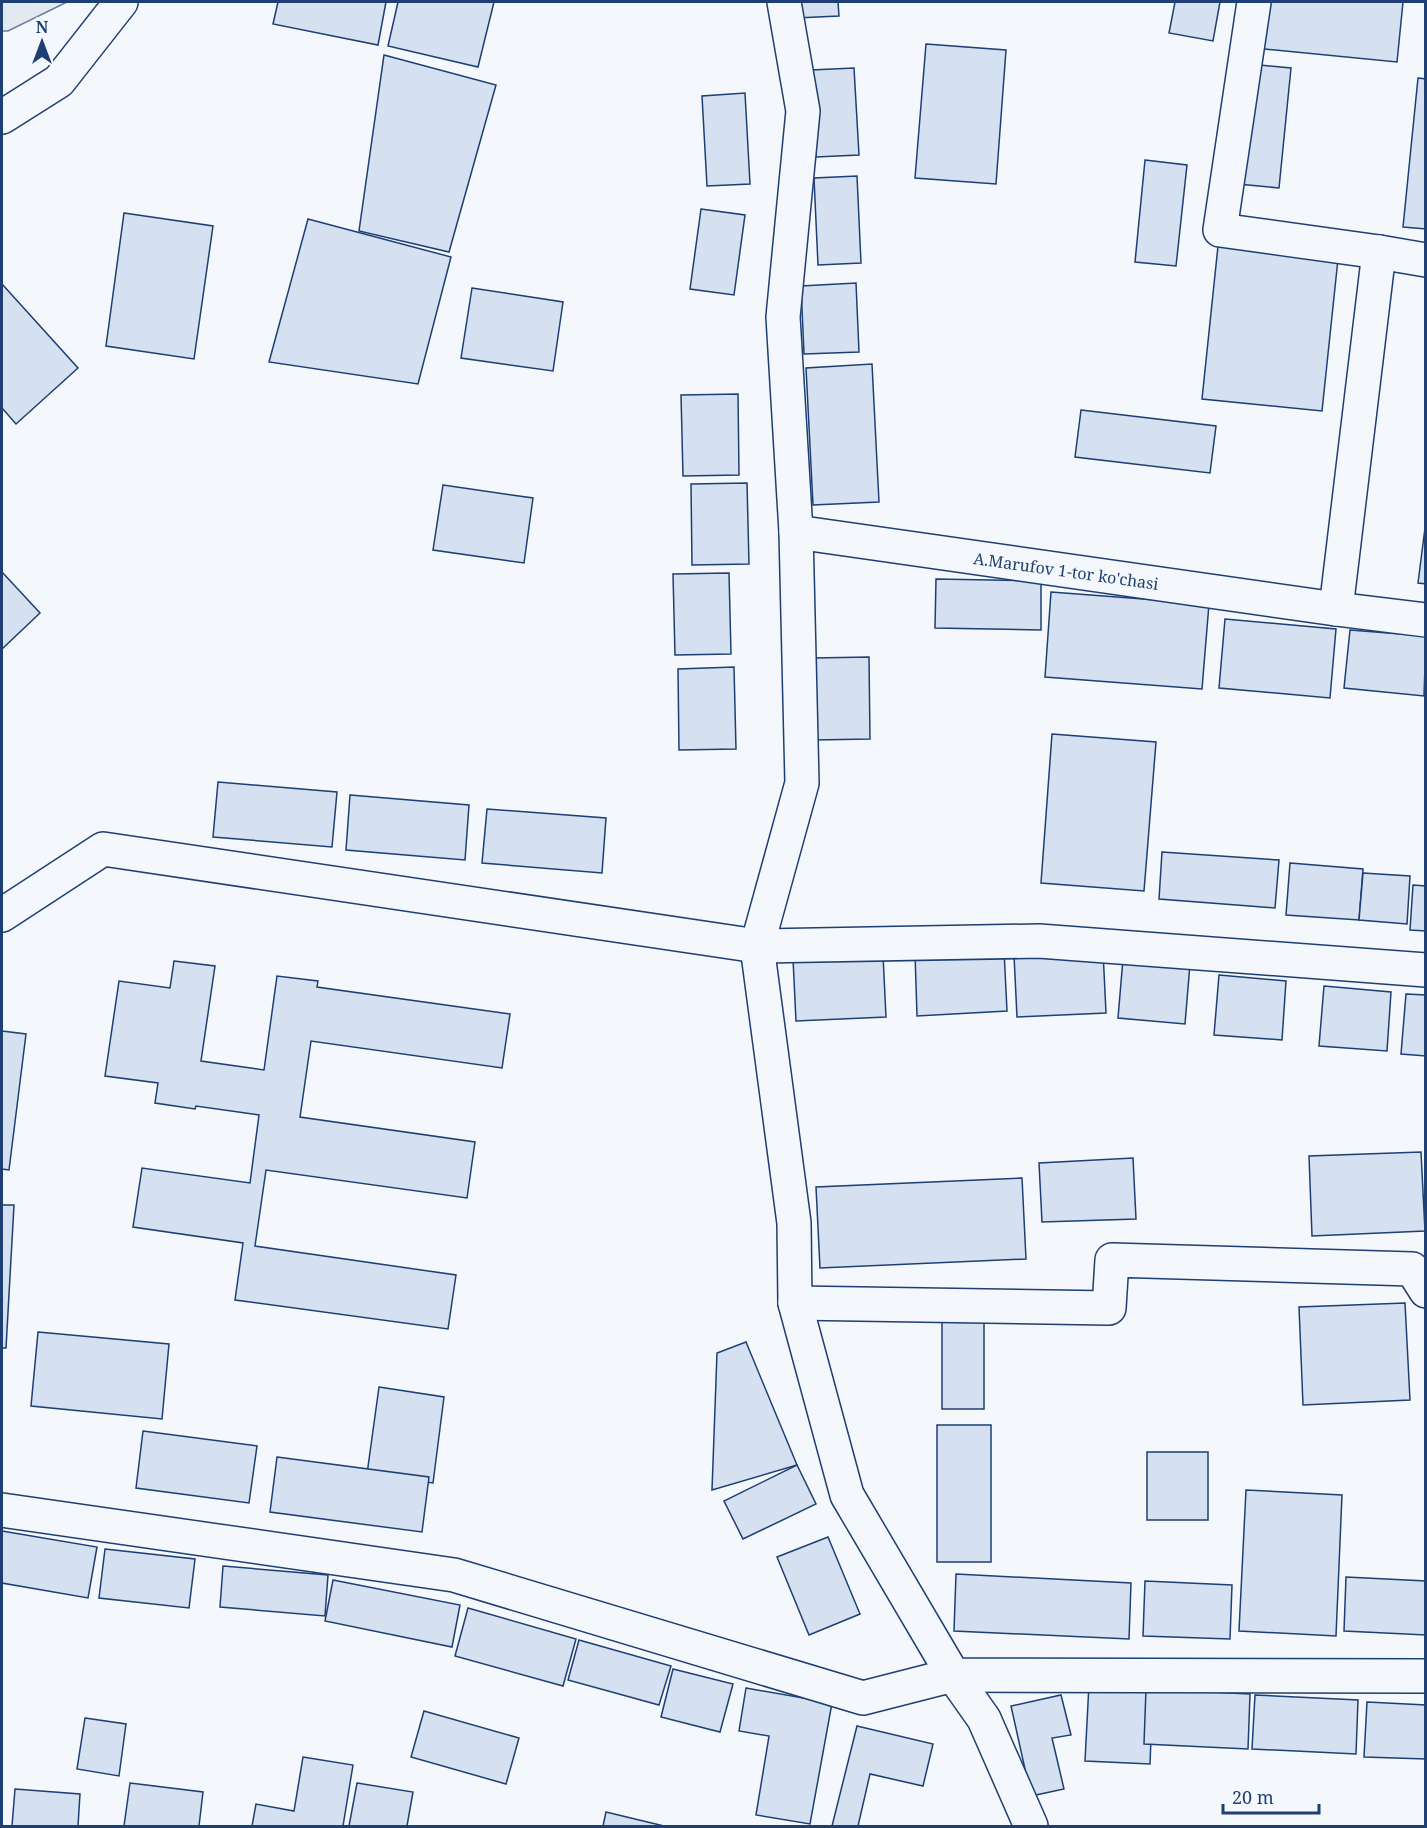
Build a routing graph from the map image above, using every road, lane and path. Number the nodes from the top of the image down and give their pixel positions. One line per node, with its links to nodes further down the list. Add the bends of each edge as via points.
1 (121, 2): 4 (street, via 59,81)
2 (784, 2): 7 (street, via 803,111 783,317)
3 (1254, 2): 5 (street, via 1220,230)
4 (2, 117)
5 (1379, 252): 6 (street); 8 (street)
6 (1425, 260)
7 (796, 532): 8 (street, A.Marufov 1-tor ko'chasi); 11 (street, via 802,783)
8 (1336, 609): 9 (street, A.Marufov 1-tor ko'chasi)
9 (1425, 620)
10 (2, 915): 11 (street, via 103,849)
11 (757, 946): 12 (street, via 1039,941); 14 (street, via 794,1223)
12 (1425, 970)
13 (1425, 1291): 14 (street, via 1412,1269 1112,1260 1109,1308)
14 (795, 1303): 16 (street, via 847,1494)
15 (2, 1510): 16 (street, via 454,1575 862,1698)
16 (953, 1674): 17 (street); 18 (street, via 984,1719)
17 (1425, 1676)
18 (1031, 1827)

